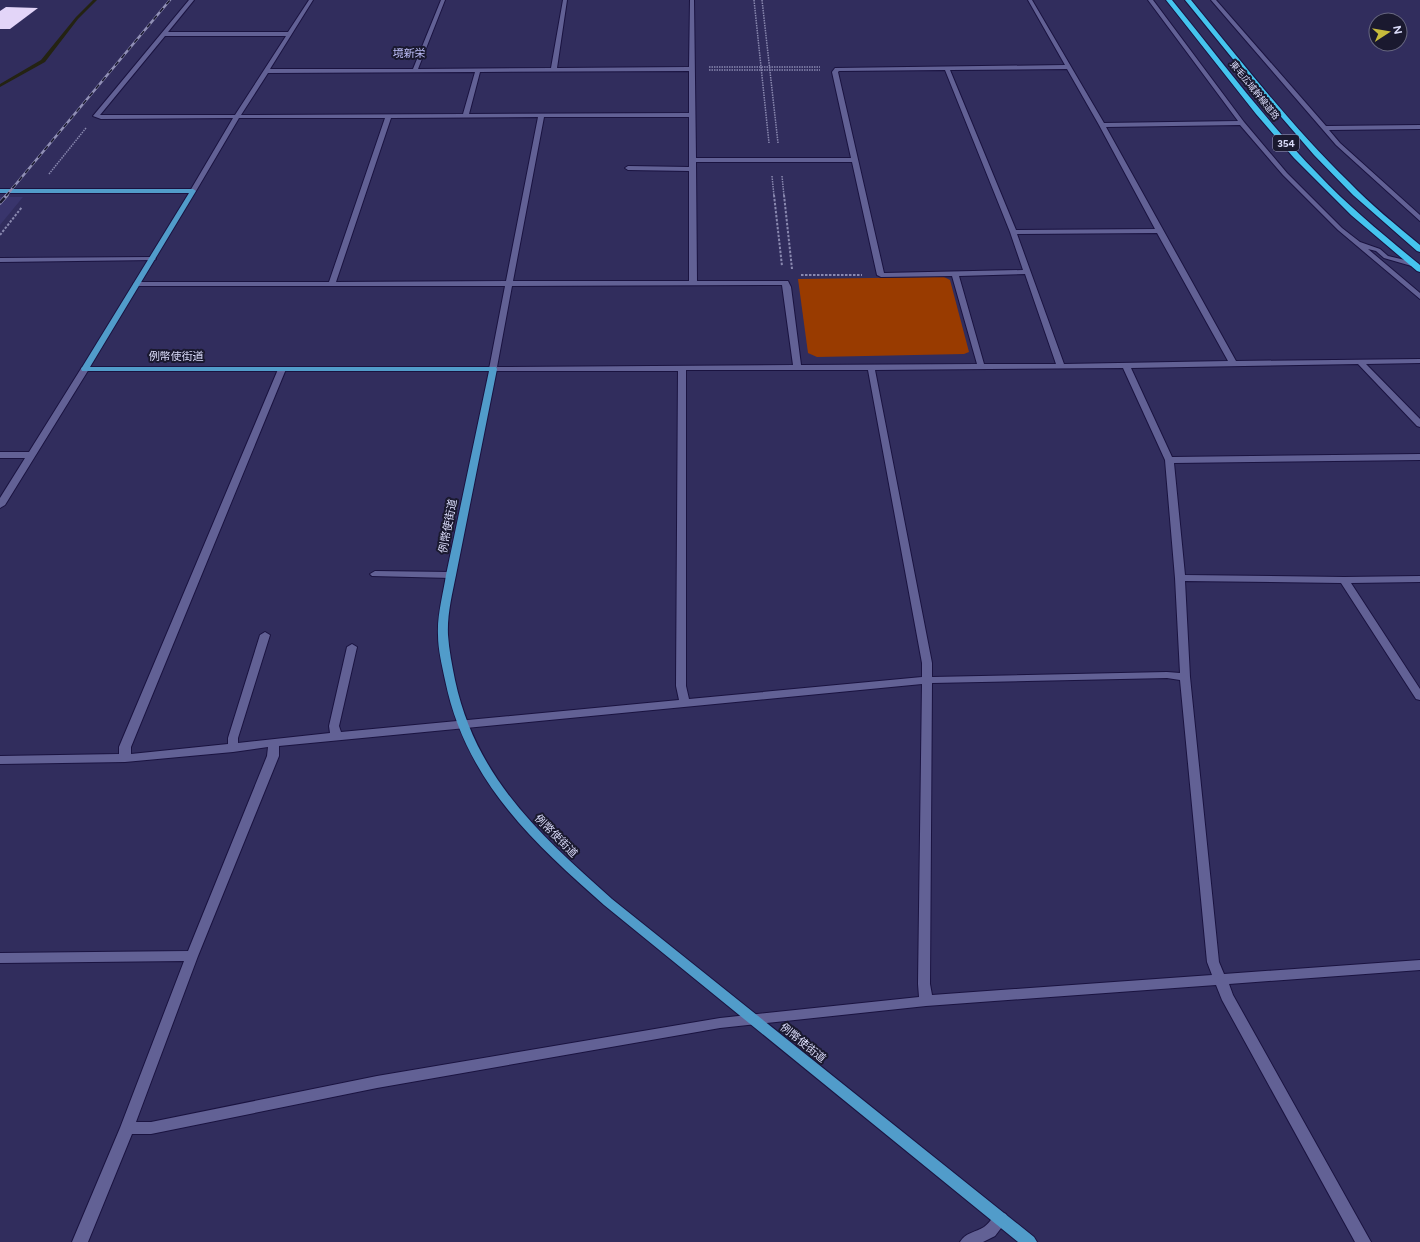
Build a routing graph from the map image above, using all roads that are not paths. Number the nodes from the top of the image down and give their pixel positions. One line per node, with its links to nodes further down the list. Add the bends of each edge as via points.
1 (192, 0): 11 (street)
2 (311, 0): 12 (street)
3 (443, 0): 17 (street)
4 (565, 0): 15 (street)
5 (692, 0): 16 (street)
6 (1030, 0): 13 (street)
7 (1150, 0): 25 (street)
8 (1169, 0): 42 (highway, 東毛広域幹線道路 / 354, via 1251,102 1316,176 1360,218)
9 (1188, 0): 39 (highway, 東毛広域幹線道路 / 354, via 1281,113 1337,175)
10 (1213, 0): 28 (street)
11 (165, 34): 12 (street); 24 (street, via 96,116)
12 (290, 34): 19 (street)
13 (1069, 67): 14 (street); 26 (street)
14 (947, 68): 30 (street, via 837,69 835,72); 37 (street)
15 (554, 69): 16 (street); 18 (street)
16 (693, 69): 20 (street)
17 (415, 70): 18 (street); 19 (street)
18 (478, 70): 22 (street)
19 (267, 71): 24 (street)
20 (693, 115): 23 (street); 29 (street)
21 (389, 116): 22 (street); 24 (street); 48 (street)
22 (466, 116): 23 (street)
23 (541, 116): 45 (street)
24 (237, 117): 34 (street)
25 (1242, 123): 26 (street); 38 (street, via 1285,174)
26 (1102, 125): 36 (street)
27 (1420, 127): 28 (street)
28 (1324, 128): 35 (street)
29 (694, 160): 30 (street); 32 (street)
30 (855, 160): 44 (street, via 881,274)
31 (628, 168): 32 (street)
32 (693, 169): 46 (street)
33 (0, 191): 34 (main road)
34 (193, 191): 40 (main road)
35 (1420, 219)
36 (1159, 231): 37 (street); 52 (street)
37 (1013, 232): 43 (street)
38 (1355, 242): 42 (street, via 1378,250 1386,257); 49 (street)
39 (1420, 249)
40 (152, 259): 41 (street); 47 (main road)
41 (0, 260)
42 (1418, 267)
43 (1027, 272): 44 (street); 54 (street)
44 (954, 273): 53 (street)
45 (509, 283): 46 (street); 48 (street); 61 (street)
46 (693, 283): 56 (street, via 785,283)
47 (137, 284): 48 (street); 59 (main road)
48 (332, 284)
49 (1420, 297)
50 (1420, 361): 51 (street)
51 (1360, 362): 52 (street); 62 (street)
52 (1233, 363): 55 (street)
53 (981, 366): 54 (street); 57 (street)
54 (1061, 366): 55 (street)
55 (1126, 366): 66 (street)
56 (797, 367): 57 (street); 58 (street)
57 (871, 367): 76 (street, via 927,663)
58 (682, 368): 61 (street); 78 (street, via 681,686)
59 (84, 369): 60 (main road, 例幣使街道); 64 (street)
60 (282, 369): 61 (main road, 例幣使街道); 83 (street, via 125,747)
61 (493, 369): 69 (main road, 例幣使街道)
62 (1420, 424)
63 (0, 455): 64 (street)
64 (31, 455): 67 (street)
65 (1420, 457): 66 (street)
66 (1169, 460): 70 (street)
67 (0, 505)
68 (375, 574): 69 (street)
69 (452, 575): 79 (main road, 例幣使街道, via 445,608 443,635 447,664)
70 (1180, 578): 72 (street); 75 (street)
71 (1420, 579): 72 (street)
72 (1344, 580): 77 (street)
73 (265, 635): 82 (street, via 233,738)
74 (352, 647): 80 (street, via 334,726)
75 (1185, 676): 76 (street); 88 (street, via 1213,962)
76 (926, 680): 78 (street); 89 (street)
77 (1420, 697)
78 (685, 702): 79 (street)
79 (462, 724): 80 (street); 90 (main road, 例幣使街道, via 471,745 504,796 527,826 557,857 608,902)
80 (336, 736): 81 (street)
81 (274, 744): 82 (street); 85 (street, via 273,756)
82 (234, 748): 83 (street)
83 (124, 758): 84 (street)
84 (0, 760)
85 (192, 956): 86 (street); 91 (street)
86 (0, 958)
87 (1420, 965): 88 (street)
88 (1220, 980): 89 (street); 96 (street)
89 (926, 1001): 90 (street)
90 (754, 1020): 91 (street, via 676,1030 377,1082 151,1128); 92 (main road, 例幣使街道)
91 (128, 1128): 93 (street)
92 (1001, 1219): 94 (street, via 990,1231); 95 (main road, 例幣使街道)
93 (80, 1242)
94 (968, 1242)
95 (1029, 1242)
96 (1363, 1242)

